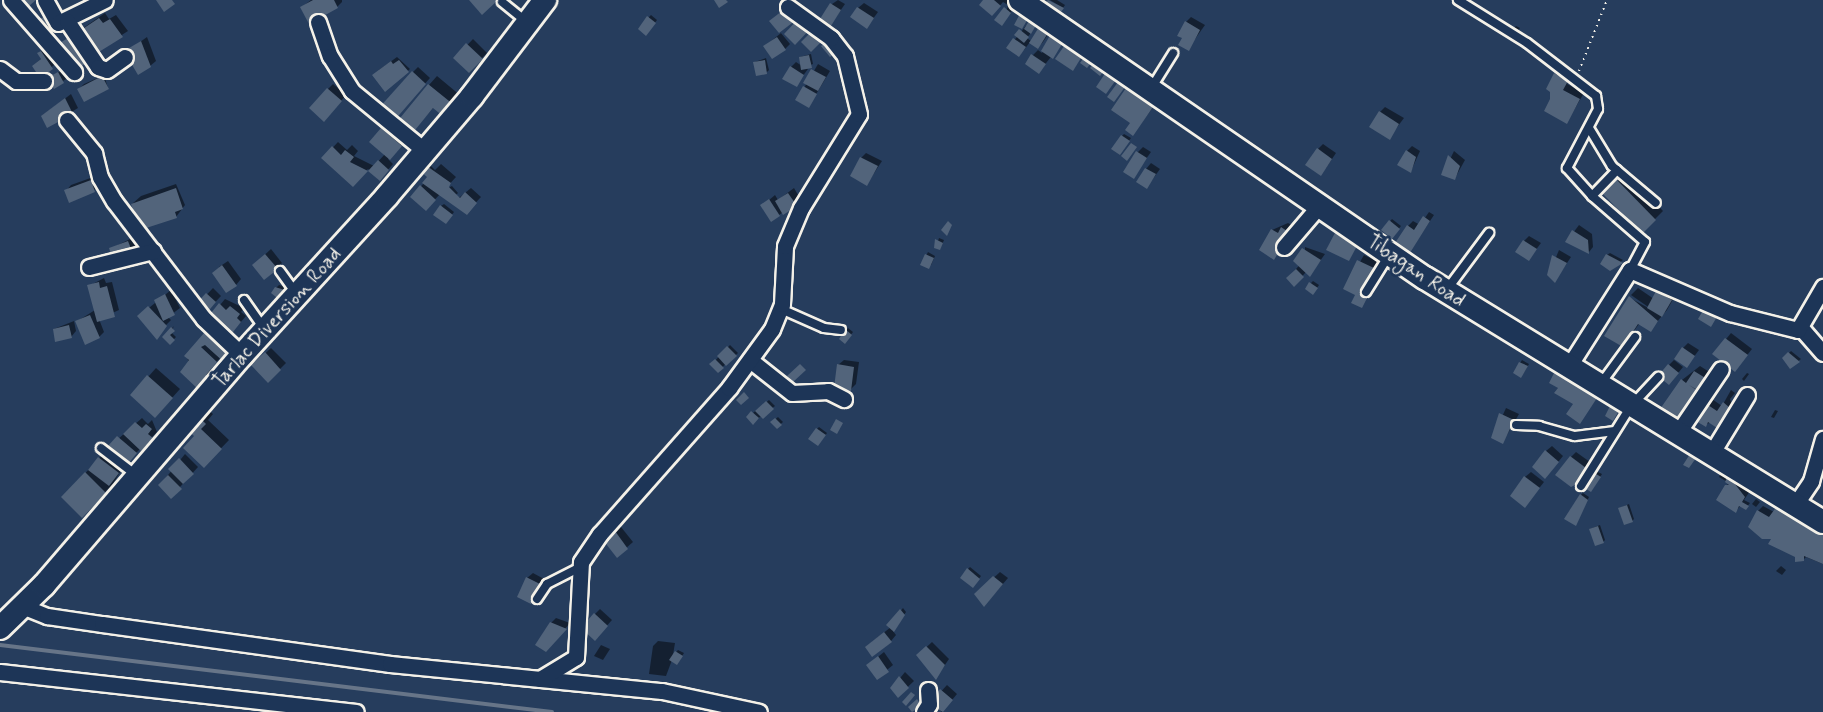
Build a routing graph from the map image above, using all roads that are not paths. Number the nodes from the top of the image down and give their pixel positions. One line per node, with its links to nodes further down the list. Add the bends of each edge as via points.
1 (11, 0): 15 (street)
2 (45, 0): 9 (street, via 54,20)
3 (105, 0): 9 (street)
4 (545, 0): 11 (main road, Tarlac Diversion Road)
5 (1020, 0): 17 (main road, Tibagan Road)
6 (1458, 0): 19 (lane, via 1596,96 1598,109)
7 (502, 3): 11 (lane)
8 (788, 7): 37 (street, via 831,38 845,56 860,110 801,208 785,246)
9 (67, 21): 13 (street, via 98,67 107,70)
10 (318, 22): 20 (street, via 330,56 351,91)
11 (527, 23): 20 (main road, Tarlac Diversion Road)
12 (1173, 53): 17 (lane)
13 (125, 57)
14 (0, 69): 16 (street, via 16,81)
15 (74, 72)
16 (45, 81)
17 (1151, 88): 24 (main road, Tibagan Road)
18 (67, 120): 27 (street, via 94,153 100,177 114,201)
19 (1589, 128): 21 (lane); 22 (lane, via 1567,168)
20 (425, 151): 35 (main road, Tarlac Diversion Road)
21 (1617, 170): 22 (lane); 23 (lane)
22 (1592, 196): 30 (lane, via 1645,242)
23 (1656, 203)
24 (1319, 206): 26 (street); 28 (main road, Tibagan Road)
25 (1489, 233): 34 (lane)
26 (1284, 247)
27 (153, 251): 29 (street); 43 (street, via 204,319)
28 (1390, 253): 33 (lane); 34 (main road, Tibagan Road)
29 (89, 267)
30 (1630, 270): 38 (street, via 1730,313); 45 (street)
31 (280, 271): 35 (lane)
32 (1823, 287): 38 (street)
33 (1366, 292)
34 (1446, 292): 45 (main road, Tibagan Road)
35 (298, 295): 40 (main road, Tarlac Diversion Road)
36 (244, 300): 40 (lane)
37 (781, 309): 39 (lane, via 824,328); 44 (street)
38 (1802, 328): 42 (street)
39 (841, 330)
40 (266, 331): 43 (main road, Tarlac Diversion Road)
41 (1635, 337): 48 (lane)
42 (1823, 353)
43 (242, 355): 58 (main road, Tarlac Diversion Road)
44 (750, 360): 50 (street, via 792,393 828,391); 62 (street, via 600,534)
45 (1569, 366): 48 (main road, Tibagan Road)
46 (1721, 369): 54 (street)
47 (1658, 376): 51 (lane)
48 (1599, 386): 51 (main road, Tibagan Road)
49 (1747, 395): 57 (street)
50 (844, 399)
51 (1631, 406): 53 (lane); 54 (main road, Tibagan Road)
52 (1516, 425): 53 (lane, via 1539,426 1575,436)
53 (1615, 431): 59 (lane)
54 (1677, 434): 57 (main road, Tibagan Road)
55 (1823, 439): 60 (street, via 1811,481)
56 (101, 448): 58 (lane)
57 (1710, 454): 60 (main road, Tibagan Road)
58 (138, 476): 64 (main road, Tarlac Diversion Road)
59 (1581, 486)
60 (1795, 505): 61 (main road, Tibagan Road)
61 (1823, 522)
62 (580, 567): 63 (lane, via 553,580); 66 (street, via 576,657)
63 (537, 599)
64 (7, 618): 66 (street, via 46,616 390,663)
65 (0, 672): 68 (street)
66 (540, 679): 69 (street, via 662,690)
67 (928, 690): 70 (street, via 929,704)
68 (356, 712)
69 (759, 712)
70 (924, 712)

